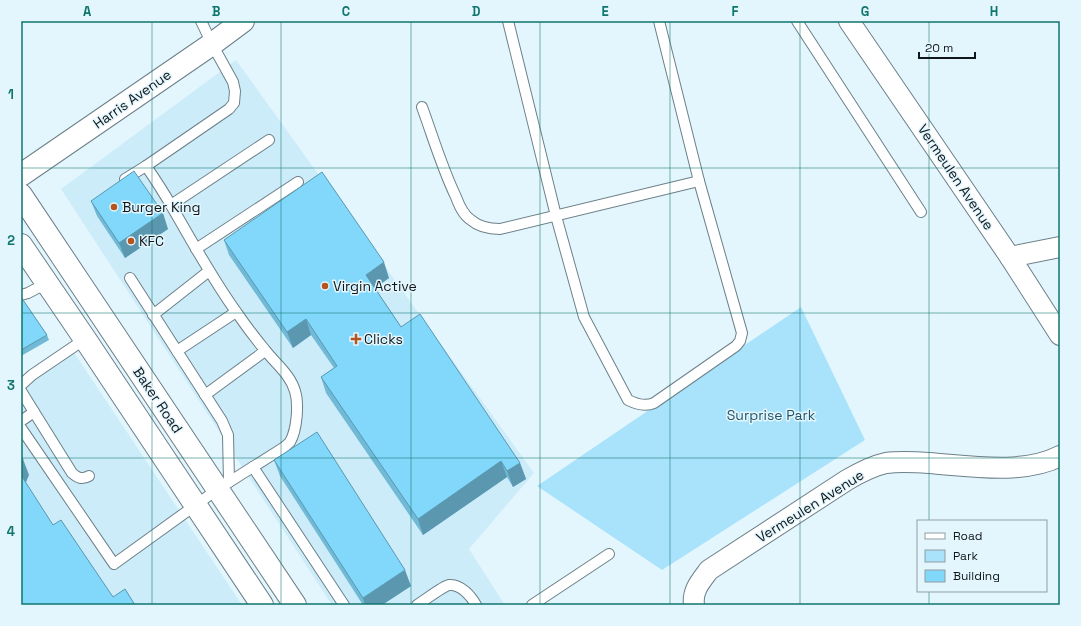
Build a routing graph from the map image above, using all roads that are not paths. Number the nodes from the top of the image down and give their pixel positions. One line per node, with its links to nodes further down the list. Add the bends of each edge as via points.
1 (200, 21): 7 (lane)
2 (243, 21): 7 (main road, Harris Avenue)
3 (508, 21): 18 (lane)
4 (659, 21): 12 (lane)
5 (797, 21): 17 (lane)
6 (849, 21): 22 (street, Vermeulen Avenue)
7 (212, 44): 10 (lane, via 233,82 235,91 232,106); 11 (main road, Harris Avenue)
8 (422, 107): 18 (lane, via 447,179 460,207 471,221 485,228 500,229)
9 (269, 140): 16 (lane)
10 (146, 166): 13 (lane); 16 (lane)
11 (21, 175)
12 (699, 181): 18 (lane); 18 (lane, via 742,332 741,337 736,346 649,405 628,400 584,317)
13 (120, 182)
14 (298, 182): 21 (lane)
15 (21, 195): 42 (main road, Baker Road)
16 (171, 205): 21 (lane)
17 (921, 212)
18 (556, 216)
19 (21, 245): 25 (main road, Baker Road)
20 (1060, 247): 22 (street)
21 (196, 249): 23 (lane)
22 (1010, 257): 29 (street, Vermeulen Avenue)
23 (210, 271): 27 (lane); 28 (lane)
24 (130, 278): 28 (lane)
25 (47, 283): 26 (lane); 30 (main road, Baker Road)
26 (21, 296)
27 (236, 312): 31 (lane); 32 (lane)
28 (153, 315): 31 (lane)
29 (1060, 335)
30 (85, 339): 33 (lane); 43 (main road, Baker Road)
31 (177, 351): 35 (lane)
32 (265, 351): 35 (lane); 40 (lane, via 292,384 297,397 297,414 289,443)
33 (21, 385)
34 (21, 391): 36 (lane)
35 (205, 395): 42 (lane, via 228,435)
36 (34, 412): 37 (lane); 41 (lane, via 72,473 80,478)
37 (21, 420)
38 (21, 428): 43 (lane, via 114,564)
39 (1060, 456): 51 (street, Vermeulen Avenue, via 1024,467 999,468 909,462 886,463 866,470 709,570 694,593)
40 (253, 467): 42 (lane); 47 (lane)
41 (88, 476)
42 (223, 486): 43 (lane); 46 (main road, Baker Road)
43 (195, 505): 45 (main road, Baker Road)
44 (609, 554): 50 (lane)
45 (258, 604)
46 (295, 605)
47 (344, 605)
48 (417, 605): 49 (lane, via 450,585 466,592)
49 (476, 605)
50 (532, 605)
51 (694, 605)

